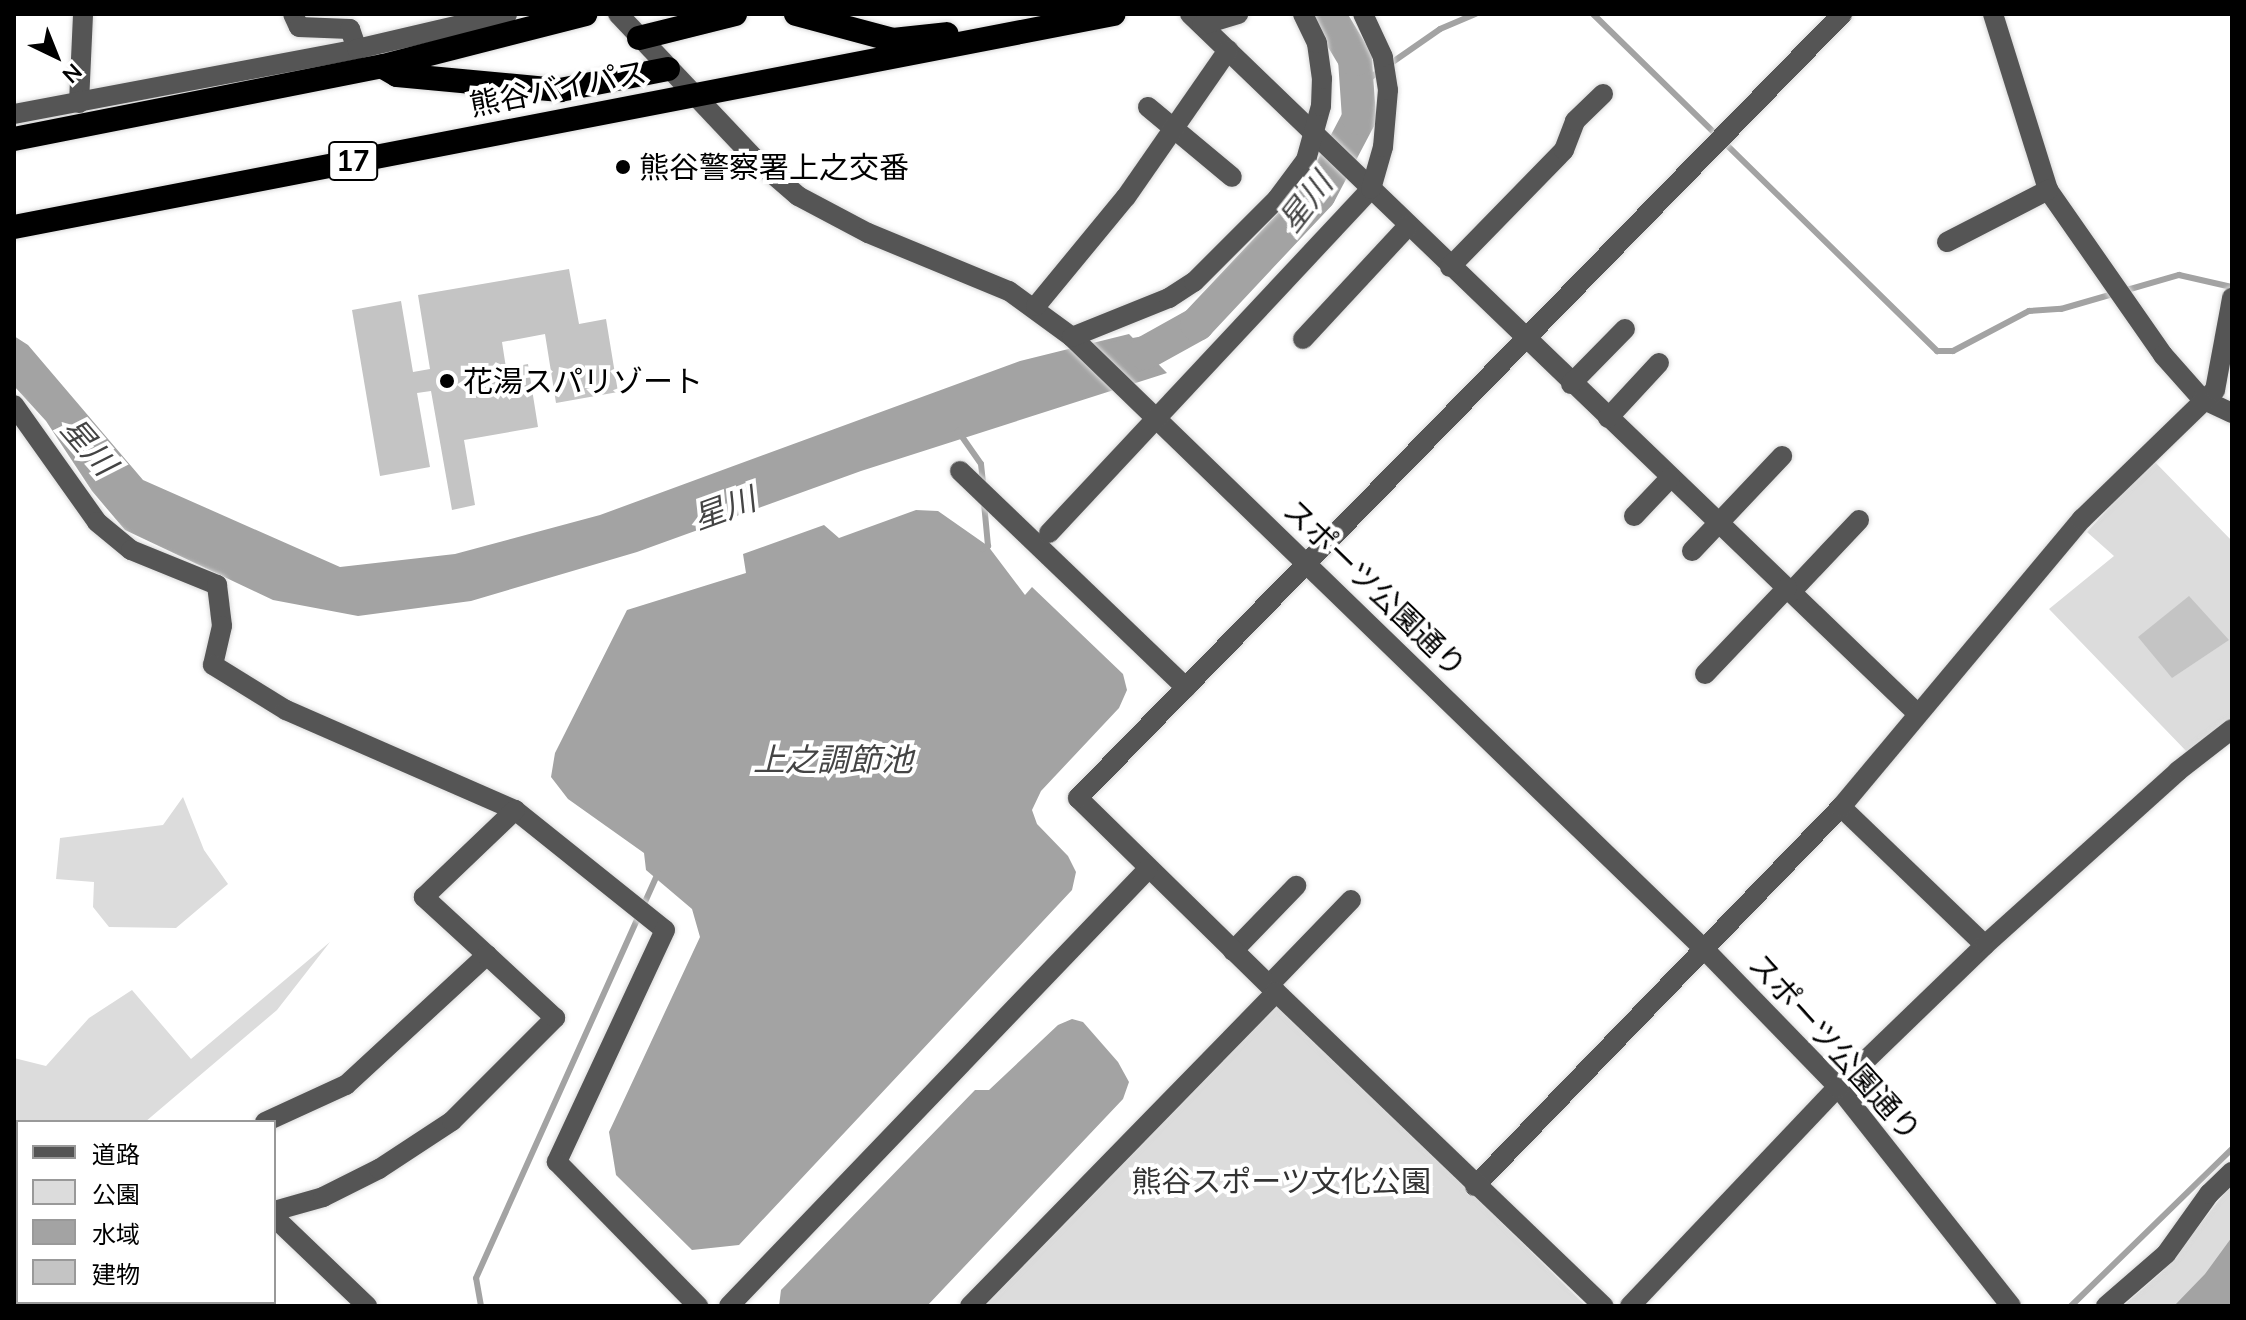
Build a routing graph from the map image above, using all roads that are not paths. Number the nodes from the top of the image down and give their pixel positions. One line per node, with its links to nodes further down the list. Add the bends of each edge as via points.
1 (83, 14): 23 (street)
2 (293, 14): 17 (street, via 299,27 350,29)
3 (507, 14): 17 (street)
4 (585, 14): 19 (highway, 熊谷バイパス)
5 (618, 14): 16 (street, スポーツ公園通り)
6 (735, 14): 16 (highway)
7 (796, 14): 15 (highway, via 893,40 1002,25)
8 (1114, 14): 15 (highway, 熊谷バイパス / 17)
9 (1238, 14): 14 (street)
10 (1303, 14): 27 (street, via 1317,43 1322,79)
11 (1363, 14): 30 (street, via 1383,57 1386,83 1383,147)
12 (1842, 14): 43 (street)
13 (1993, 14): 31 (street)
14 (1196, 20): 18 (street)
15 (1023, 35): 21 (highway, 熊谷バイパス / 17)
16 (639, 38): 20 (street, スポーツ公園通り)
17 (357, 49): 23 (street)
18 (1228, 50): 26 (street); 27 (street)
19 (383, 66): 20 (highway, via 397,75 560,90); 28 (highway, 熊谷バイパス)
20 (668, 69): 21 (street, スポーツ公園通り)
21 (692, 94): 33 (highway, 熊谷バイパス / 17); 39 (street, スポーツ公園通り, via 798,196 835,218)
22 (1603, 94): 37 (street, via 1575,121 1564,150)
23 (79, 103): 25 (street)
24 (1148, 107): 26 (street)
25 (14, 114)
26 (1173, 128): 29 (street); 39 (street, via 1126,197)
27 (1315, 133): 30 (street); 41 (street, via 1306,160 1277,199 1194,282 1169,298)
28 (14, 139)
29 (1232, 177)
30 (1371, 189): 34 (street); 48 (street)
31 (2048, 190): 36 (street); 46 (street, via 2122,300)
32 (14, 212): 33 (highway)
33 (60, 218): 35 (highway, 熊谷バイパス / 17)
34 (1408, 226): 37 (street); 42 (street)
35 (14, 227)
36 (1947, 242)
37 (1450, 267): 43 (street)
38 (2231, 298): 46 (street, via 2215,390)
39 (1036, 306): 41 (street, スポーツ公園通り)
40 (1625, 329): 45 (street)
41 (1072, 337): 48 (street, スポーツ公園通り)
42 (1303, 339)
43 (1526, 340): 45 (street); 59 (street)
44 (1659, 363): 50 (street)
45 (1571, 384): 50 (street)
46 (2202, 399): 49 (street); 63 (street, via 2082,519)
47 (14, 405): 66 (street, via 97,522 131,550 217,585 222,626 213,665 286,710)
48 (1148, 412): 57 (street, via 1144,434); 59 (street, スポーツ公園通り)
49 (2232, 413)
50 (1608, 418): 53 (street)
51 (1782, 456): 56 (street)
52 (960, 471): 62 (street)
53 (1670, 478): 54 (street); 56 (street)
54 (1634, 516)
55 (1859, 520): 60 (street)
56 (1718, 524): 58 (street); 60 (street)
57 (1049, 533)
58 (1692, 551)
59 (1306, 563): 62 (street); 71 (street, スポーツ公園通り)
60 (1789, 590): 61 (street); 63 (street)
61 (1705, 674)
62 (1186, 688): 67 (street, via 1078,798)
63 (1917, 713): 65 (street)
64 (2232, 729): 70 (street)
65 (1841, 807): 70 (street); 71 (street)
66 (515, 810): 73 (street, via 424,897); 82 (street, via 665,930 557,1162)
67 (1148, 869): 72 (street); 83 (street)
68 (1296, 886): 72 (street)
69 (1351, 900): 74 (street)
70 (1985, 945): 75 (street)
71 (1705, 950): 75 (street, スポーツ公園通り); 78 (street)
72 (1233, 951): 74 (street)
73 (487, 955): 76 (street, via 346,1085); 79 (street, via 555,1018 452,1121 323,1197)
74 (1272, 988): 78 (street); 84 (street)
75 (1838, 1087): 86 (street); 87 (street, スポーツ公園通り)
76 (269, 1120)
77 (2232, 1172): 88 (street, via 2209,1194 2166,1254)
78 (1475, 1186): 85 (street)
79 (276, 1210)
80 (276, 1219): 81 (street)
81 (367, 1306)
82 (698, 1306)
83 (729, 1306)
84 (970, 1306)
85 (1604, 1306)
86 (1630, 1306)
87 (2011, 1306)
88 (2106, 1306)

